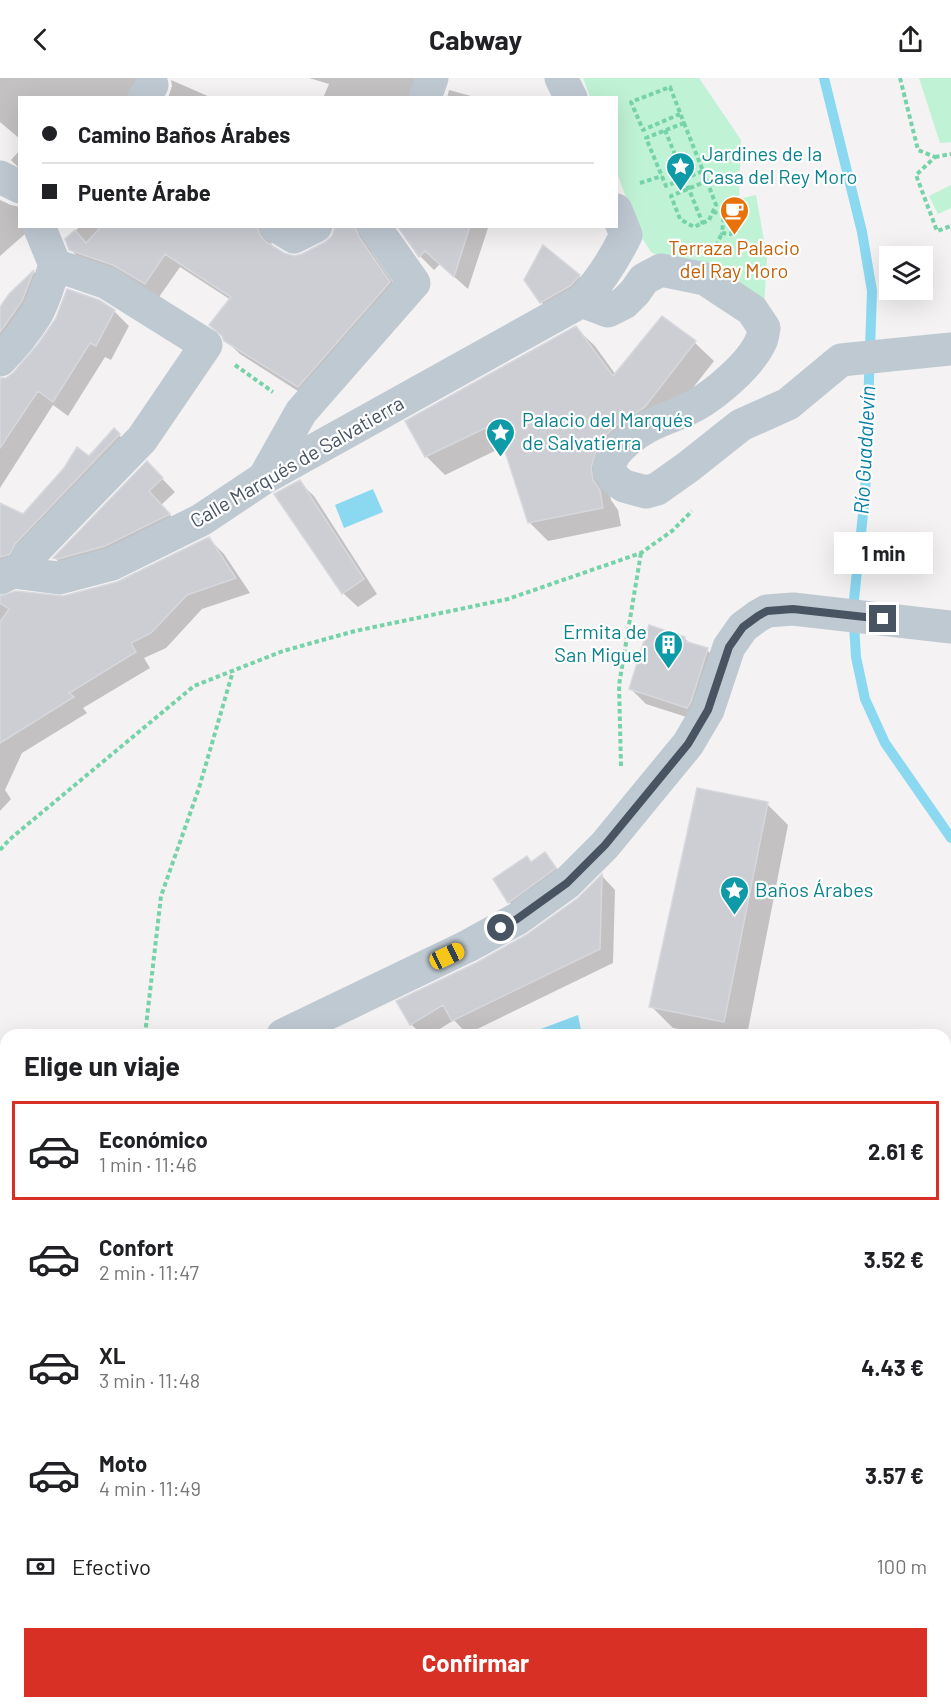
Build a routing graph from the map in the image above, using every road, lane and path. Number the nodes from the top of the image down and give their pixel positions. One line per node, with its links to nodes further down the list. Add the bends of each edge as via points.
1 (432, 78): 4 (street)
2 (561, 78): 5 (street)
3 (900, 78): 12 (path, via 918,150)
4 (426, 96)
5 (570, 96)
6 (680, 114): 7 (path); 8 (path); 8 (path, via 670,87 631,102)
7 (684, 123): 9 (path); 14 (path, via 703,171)
8 (643, 130): 10 (path)
9 (665, 130): 10 (path); 14 (path)
10 (646, 138): 14 (path, via 666,186)
11 (951, 154): 12 (path)
12 (935, 157): 21 (path, via 916,175 937,231)
13 (0, 177): 15 (street)
14 (685, 178): 16 (path)
15 (18, 186)
16 (688, 189): 17 (path, via 707,181 716,205); 20 (path); 20 (path, via 671,196 680,219 694,226)
17 (713, 212): 19 (path, via 724,214 722,233 731,234); 20 (path)
18 (618, 215): 27 (street, via 626,235 600,280)
19 (732, 221)
20 (703, 224)
21 (951, 226)
22 (40, 228): 26 (street)
23 (279, 228): 24 (street, via 294,237)
24 (312, 228)
25 (375, 228): 31 (street, via 414,283)
26 (55, 265): 28 (street, via 107,283); 30 (street, via 37,314)
27 (582, 301): 29 (street, via 608,311 624,303 644,279 662,270 705,279 752,310 764,328 755,352 721,387 694,406 649,425 614,452 609,470 615,479 646,492 657,489 741,425 788,404 841,360); 32 (street, Calle Marqués de Salvatierra)
28 (206, 345): 31 (path); 33 (street, via 142,439)
29 (951, 349)
30 (0, 360)
31 (300, 412): 32 (street)
32 (264, 478): 34 (street, Calle Marqués de Salvatierra, via 201,520 112,564 59,578 13,572)
33 (28, 557)
34 (0, 578)
35 (951, 627): 40 (street, via 793,609 767,611 758,616 743,627 729,647 708,710 688,744 605,845 567,883 517,919)
36 (233, 670): 37 (path, via 356,631 508,599 641,553 619,685); 38 (path, via 194,686); 39 (path, via 199,788 160,896)
37 (621, 761)
38 (0, 850)
39 (146, 1029)
40 (303, 1029)

